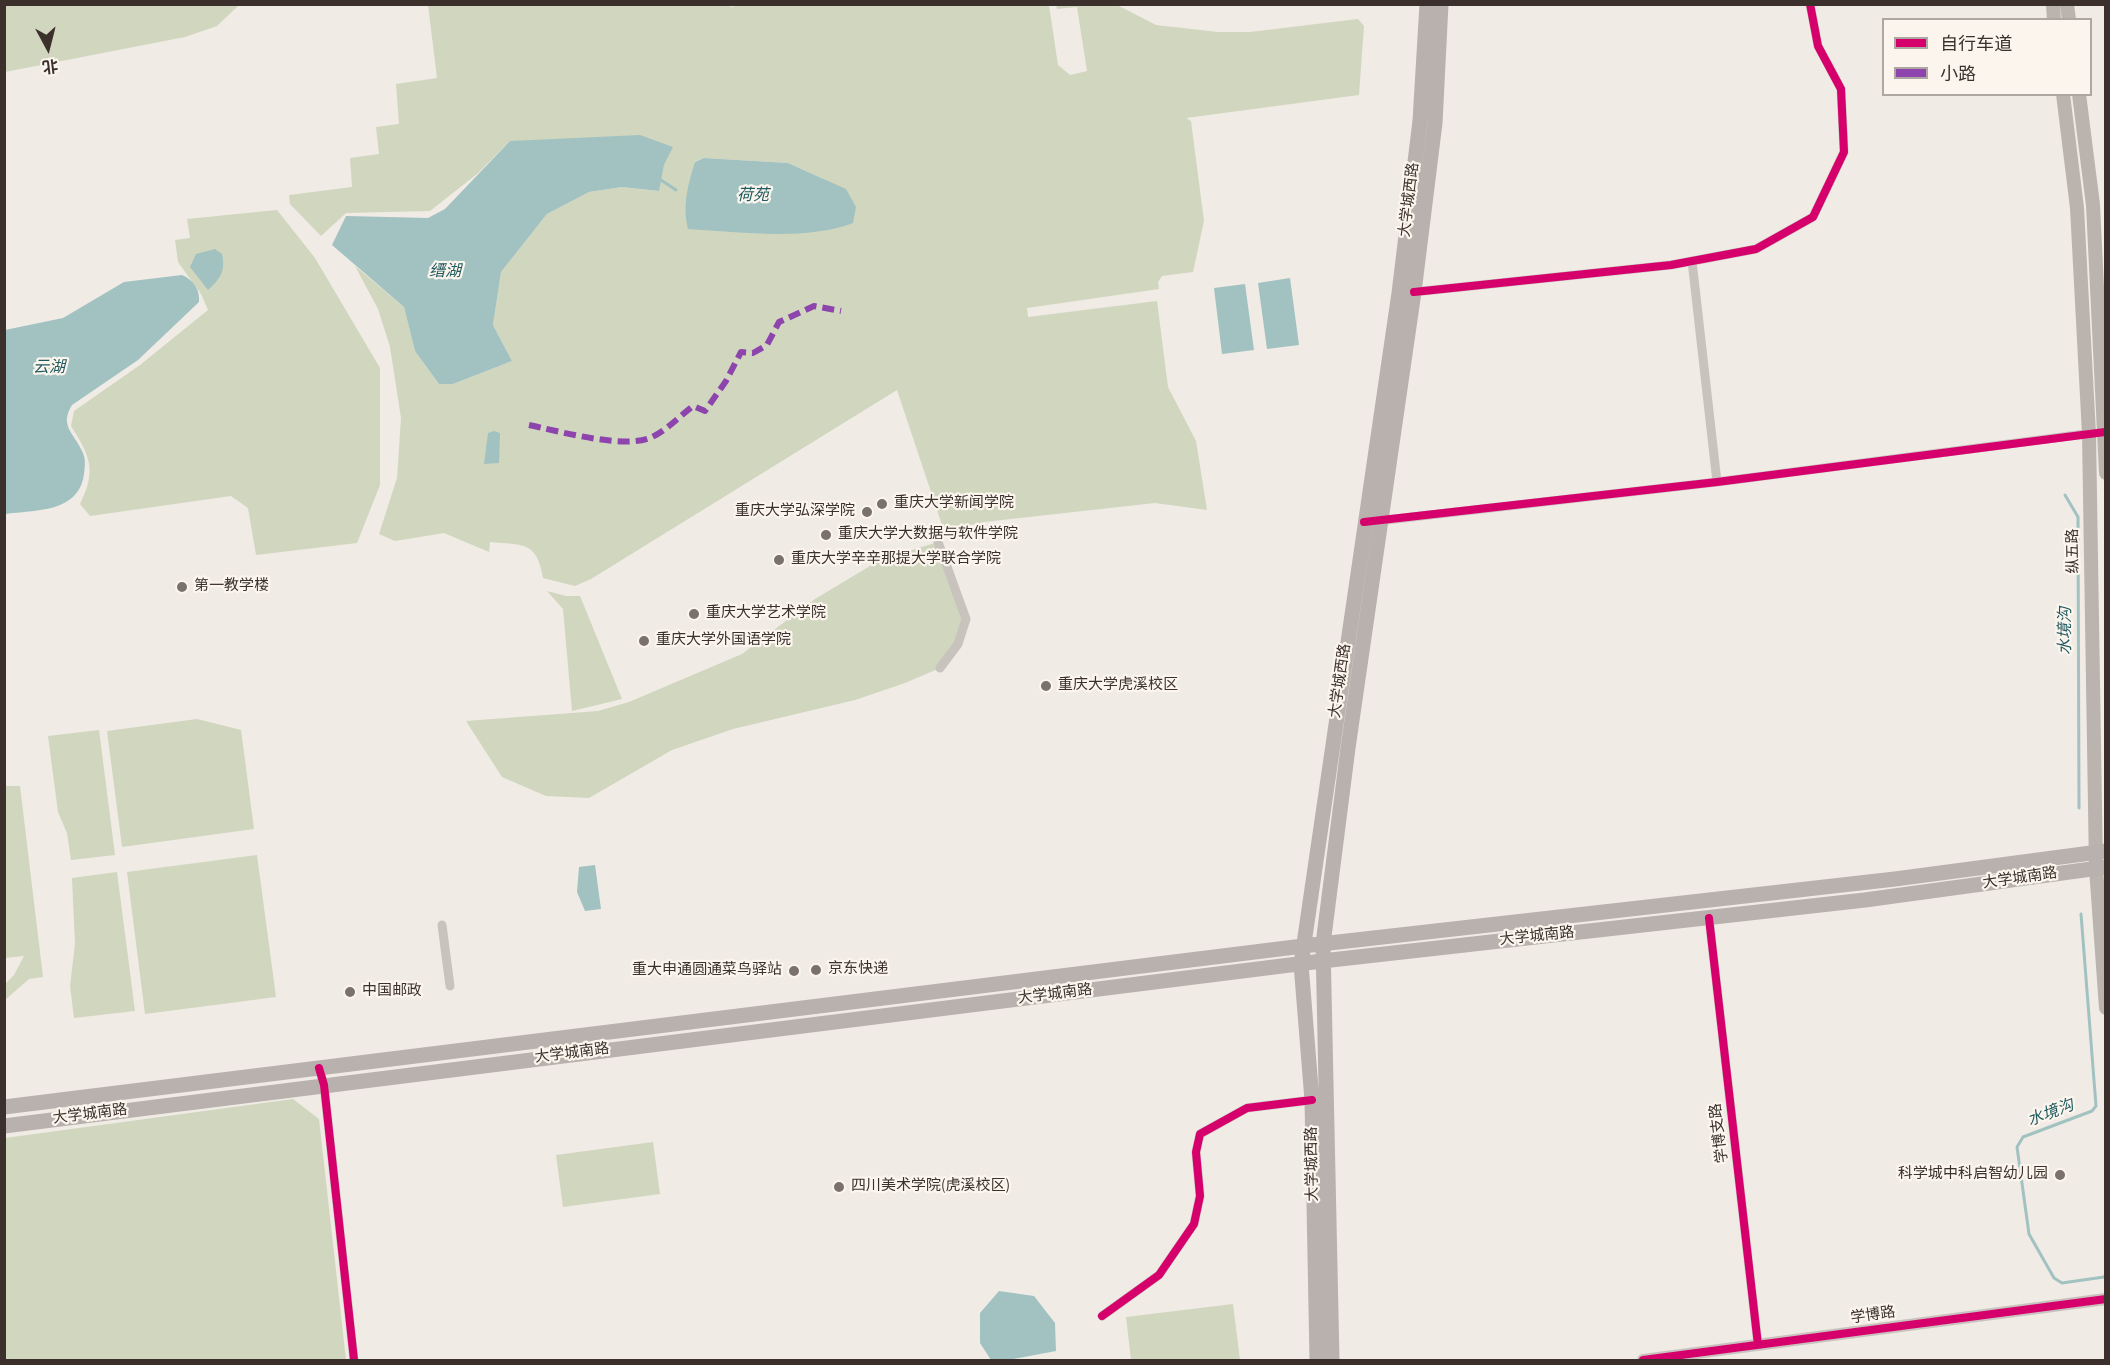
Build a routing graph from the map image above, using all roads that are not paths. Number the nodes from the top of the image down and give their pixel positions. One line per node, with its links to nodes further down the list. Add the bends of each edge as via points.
1 (1427, 4): 14 (main road, 大学城西路, via 1417,144)
2 (1441, 4): 8 (main road, 大学城西路, via 1434,123)
3 (1810, 4): 7 (street, via 1818,46 1841,89 1844,152 1813,217 1756,249)
4 (2063, 96): 10 (main road, 纵五路, via 2077,208)
5 (2079, 96): 6 (main road)
6 (2099, 205): 9 (main road)
7 (1692, 261): 8 (street); 12 (street)
8 (1414, 292): 13 (main road, 大学城西路)
9 (2104, 432): 10 (street); 11 (main road)
10 (2089, 434): 12 (street); 17 (main road, 纵五路)
11 (2106, 473)
12 (1717, 482): 13 (street)
13 (1380, 521): 14 (street); 20 (main road, 大学城西路)
14 (1365, 522): 21 (main road, 大学城西路)
15 (938, 542): 16 (street, via 966,619 958,644)
16 (940, 668)
17 (2101, 859): 18 (main road, 大学城南路, via 1865,900); 20 (main road, 大学城南路); 25 (main road, 纵五路)
18 (1709, 918): 22 (main road, 大学城南路); 33 (street, 学博支路)
19 (442, 925): 24 (street)
20 (1323, 944): 21 (main road, 大学城南路); 22 (main road, 大学城西路)
21 (1303, 946): 23 (main road, 大学城西路); 26 (main road, 大学城南路)
22 (1322, 961): 23 (main road, 大学城南路); 36 (main road, 大学城西路)
23 (1301, 964): 27 (main road, 大学城南路); 28 (main road, 大学城西路)
24 (450, 986)
25 (2106, 1008)
26 (319, 1068): 27 (street); 29 (main road, 大学城南路)
27 (324, 1085): 30 (main road, 大学城南路); 34 (street)
28 (1312, 1100): 32 (street, via 1247,1108 1200,1134 1196,1152 1200,1196 1194,1224 1159,1275); 35 (main road, 大学城西路)
29 (4, 1107)
30 (4, 1126)
31 (2106, 1299): 33 (street, 学博路)
32 (1102, 1317)
33 (1758, 1345): 37 (street, 学博路)
34 (354, 1360)
35 (1317, 1360)
36 (1332, 1360)
37 (1643, 1360)

